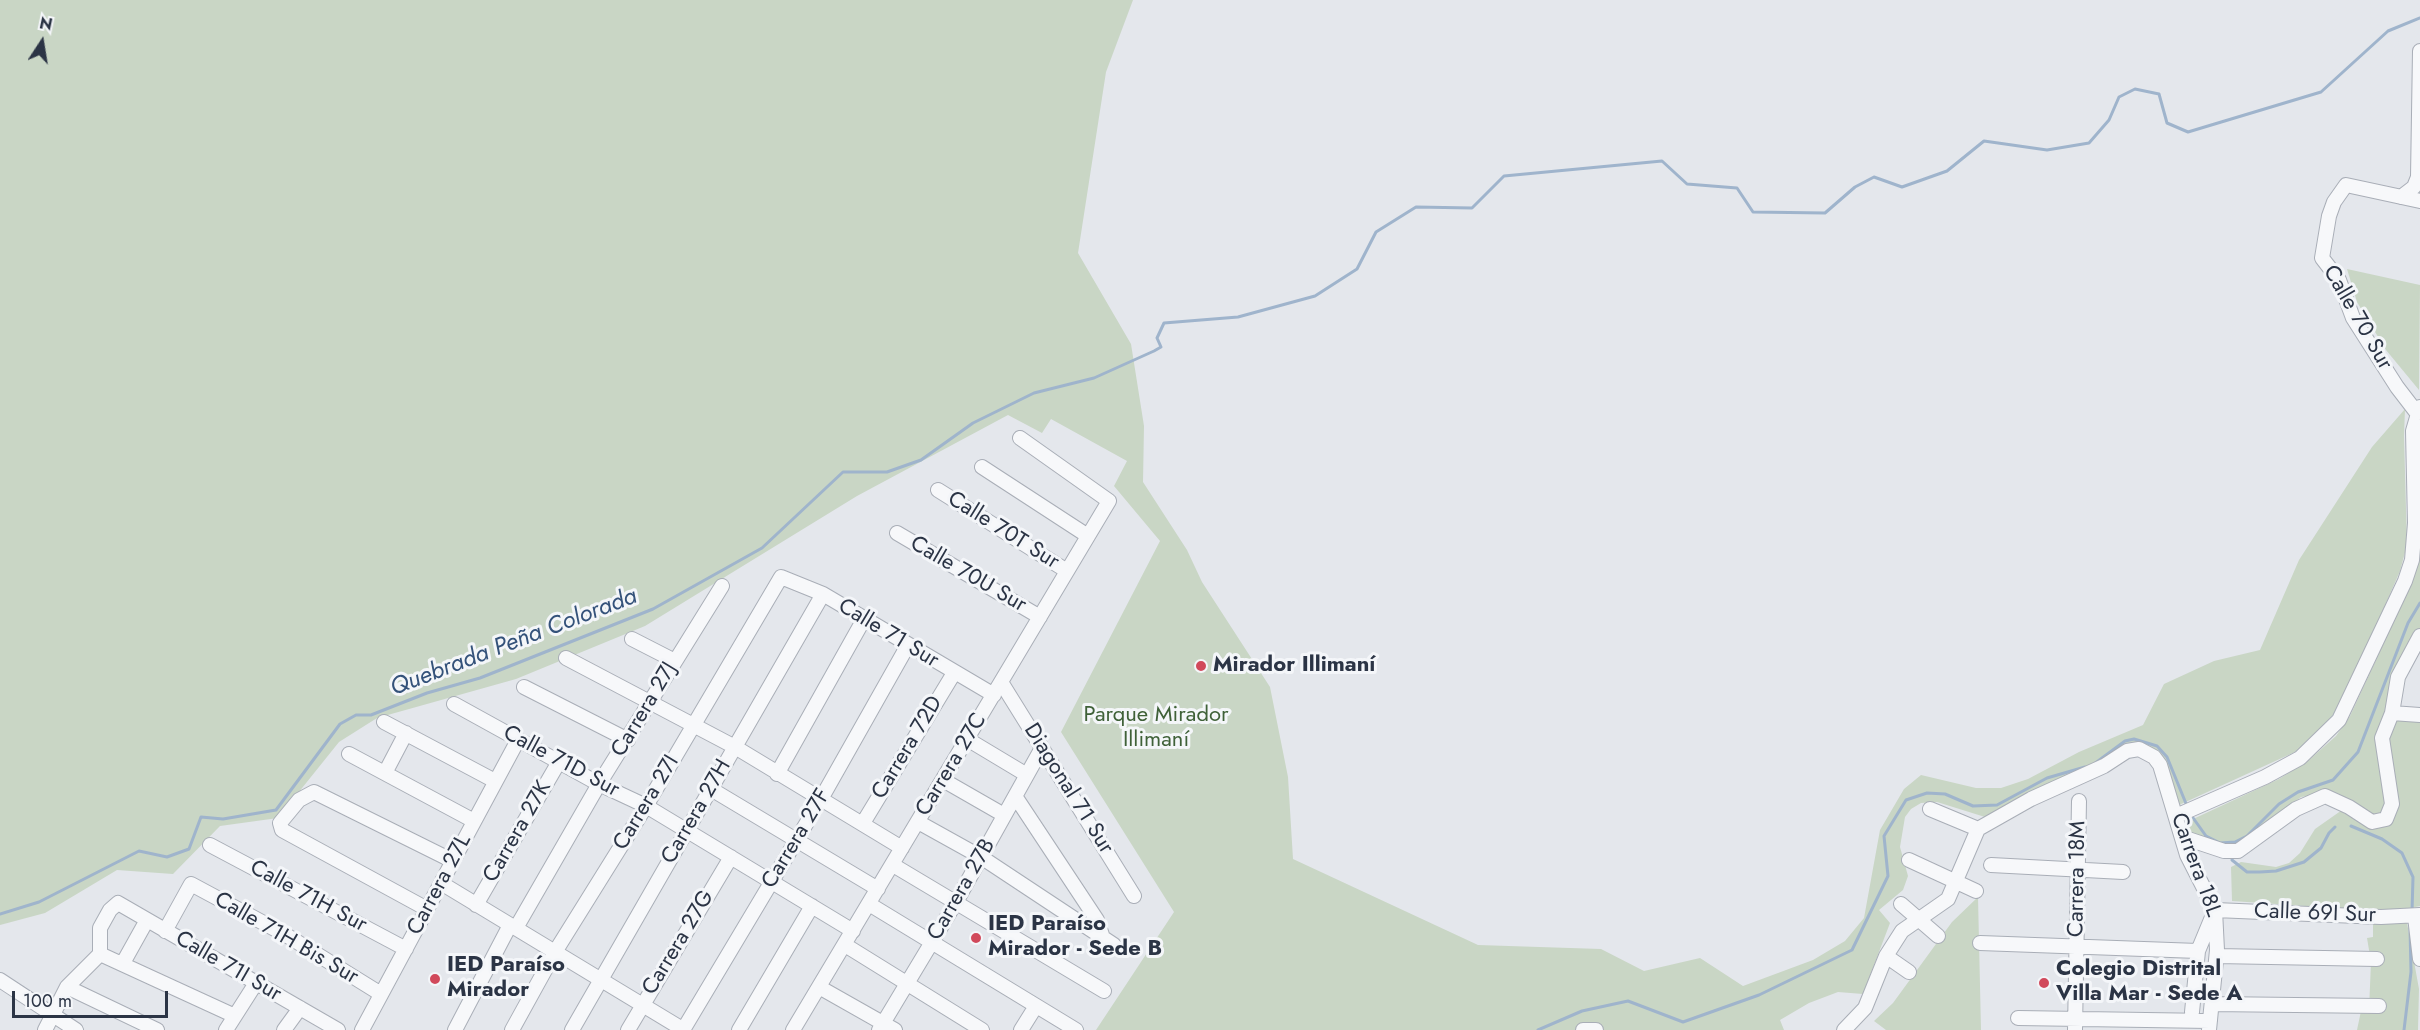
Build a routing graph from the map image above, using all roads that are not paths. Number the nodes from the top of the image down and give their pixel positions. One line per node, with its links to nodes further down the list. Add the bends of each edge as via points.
1 (2420, 51): 2 (street, via 2418,177 2414,186)
2 (2401, 196): 3 (street); 4 (street, Calle 70 Sur, via 2346,185 2329,216 2322,258 2339,280 2353,318 2397,387)
3 (2420, 201)
4 (2419, 410): 50 (street, via 2413,443 2415,533 2409,571 2339,720 2319,742 2290,764)
5 (1020, 438): 9 (street, Carrera 27C, via 1109,501)
6 (982, 467): 9 (street)
7 (938, 490): 10 (street, Calle 70T Sur)
8 (897, 533): 14 (street, Calle 70U Sur)
9 (1088, 536): 10 (street, Carrera 27C)
10 (1067, 571): 14 (street, Carrera 27C)
11 (781, 577): 13 (street, Calle 71 Sur); 29 (street, Carrera 27I)
12 (722, 586): 20 (street, Carrera 27J)
13 (823, 594): 15 (street, Calle 71 Sur); 34 (street, Carrera 27H)
14 (1040, 617): 23 (street, Carrera 27C)
15 (864, 619): 18 (street, Calle 71 Sur); 39 (street)
16 (2420, 636): 26 (street, via 2398,678)
17 (632, 639): 20 (street)
18 (908, 645): 21 (street, Calle 71 Sur); 46 (street, Carrera 27F)
19 (566, 658): 24 (street)
20 (675, 661): 24 (street, Carrera 27J)
21 (954, 673): 23 (street, Calle 71 Sur); 54 (street, Carrera 72D)
22 (524, 687): 33 (street)
23 (997, 688): 31 (street, Carrera 27C); 35 (street, Diagonal 71 Sur)
24 (651, 701): 29 (street); 33 (street, Carrera 27J)
25 (454, 704): 32 (street, Calle 71D Sur)
26 (2392, 713): 27 (street); 57 (street, via 2382,738 2391,809 2386,819 2372,822 2325,796 2296,809 2238,851 2224,852)
27 (2420, 715)
28 (384, 722): 30 (street)
29 (694, 724): 34 (street); 48 (street, Carrera 27I)
30 (406, 733): 38 (street); 42 (street)
31 (968, 739): 40 (street); 41 (street, Carrera 27C)
32 (518, 740): 37 (street, Calle 71D Sur); 42 (street, Carrera 27L)
33 (628, 740): 43 (street, Carrera 27J)
34 (735, 747): 39 (street); 44 (street, Carrera 27H)
35 (1042, 748): 40 (street, Carrera 27B); 74 (street, Diagonal 71 Sur)
36 (350, 754): 38 (street)
37 (560, 760): 43 (street, Calle 71D Sur); 78 (street, Carrera 27K)
38 (385, 773): 52 (street)
39 (777, 774): 46 (street)
40 (1027, 774): 45 (street, Carrera 27B)
41 (943, 780): 51 (street); 53 (street, Carrera 27C)
42 (495, 782): 52 (street, Carrera 27L)
43 (599, 784): 48 (street, Calle 71D Sur); 85 (street, Carrera 27J)
44 (711, 789): 56 (street, Carrera 27H); 58 (street)
45 (1015, 796): 51 (street, Carrera 27B); 62 (street, via 1109,942)
46 (821, 799): 54 (street); 58 (street, Carrera 27F)
47 (2079, 801): 67 (street, Carrera 18M)
48 (646, 807): 56 (street, Calle 71D Sur); 95 (street, Carrera 27I)
49 (1930, 809): 55 (street)
50 (2181, 814): 55 (street, Carrera 18L, via 2160,765 2139,749 2127,751); 57 (street, Carrera 18L)
51 (1004, 815): 62 (street, Carrera 27B)
52 (474, 821): 64 (street, Carrera 27L)
53 (918, 822): 60 (street, Carrera 27C); 62 (street)
54 (863, 823): 60 (street)
55 (1978, 829): 69 (street)
56 (687, 830): 61 (street, Calle 71D Sur); 103 (street, Carrera 27H)
57 (2182, 837): 81 (street, Carrera 18L, via 2190,863)
58 (796, 840): 71 (street, Carrera 27F); 72 (street)
59 (210, 845): 93 (street, Calle 71H Sur)
60 (902, 848): 65 (street, Carrera 27C)
61 (730, 857): 71 (street, Calle 71D Sur); 111 (street, Carrera 27G)
62 (981, 857): 75 (street, Carrera 27B)
63 (1909, 860): 69 (street)
64 (453, 861): 70 (street, Carrera 27L); 80 (street, via 314,792 290,809 280,823 282,830)
65 (893, 865): 72 (street, Carrera 27C); 75 (street)
66 (1991, 865): 67 (street)
67 (2080, 870): 68 (street); 92 (street, Carrera 18M)
68 (2123, 872)
69 (1956, 881): 73 (street); 84 (street, via 1948,899)
70 (441, 883): 78 (street); 80 (street, Carrera 27L)
71 (771, 883): 79 (street, Calle 71D Sur); 134 (street, Carrera 27F)
72 (878, 889): 76 (street, Carrera 27C)
73 (1977, 891)
74 (1134, 896)
75 (956, 902): 89 (street, Carrera 27B); 109 (street)
76 (869, 904): 87 (street, Carrera 27C); 89 (street)
77 (1901, 904): 84 (street)
78 (476, 905): 85 (street)
79 (812, 906): 87 (street, Calle 71D Sur); 135 (street)
80 (427, 909): 93 (street, Carrera 27L)
81 (2216, 910): 82 (street, Calle 69I Sur); 94 (street); 98 (street, Carrera 18L)
82 (2413, 916): 100 (street)
83 (147, 920): 86 (street, Calle 71I Sur); 96 (street, Calle 71I Sur, via 118,903 100,928); 101 (street)
84 (1920, 920): 88 (street); 97 (street, via 1902,931)
85 (513, 927): 95 (street); 130 (street, Carrera 27J)
86 (165, 931): 105 (street, Calle 71I Sur); 110 (street, Calle 71H Bis Sur, via 191,884)
87 (854, 931): 91 (street, Carrera 27C)
88 (1938, 936)
89 (932, 942): 106 (street, Carrera 27B); 113 (street)
90 (1980, 943): 92 (street)
91 (845, 945): 106 (street); 108 (street, Carrera 27C)
92 (2076, 945): 94 (street); 120 (street, Carrera 18M)
93 (406, 949): 110 (street, Carrera 27L)
94 (2198, 951): 116 (street)
95 (555, 952): 103 (street); 131 (street, Carrera 27I)
96 (100, 954): 101 (street); 107 (street)
97 (1886, 956): 102 (street); 142 (street, via 1865,1008)
98 (2217, 956): 99 (street); 112 (street, Carrera 18L)
99 (2377, 959)
100 (2420, 959)
101 (123, 963): 118 (street)
102 (1909, 972)
103 (601, 979): 111 (street); 132 (street, Carrera 27H)
104 (0, 980): 117 (street)
105 (256, 983): 115 (street, Calle 71I Sur); 118 (street)
106 (907, 983): 122 (street, Carrera 27B); 137 (street)
107 (67, 987): 117 (street); 125 (street)
108 (819, 987): 122 (street); 136 (street, Carrera 27C)
109 (1104, 991)
110 (381, 994): 129 (street, Carrera 27L)
111 (642, 1004): 133 (street, Carrera 27G); 134 (street)
112 (2212, 1004): 114 (street); 121 (street, Carrera 18L)
113 (1036, 1006): 138 (street); 139 (street)
114 (2379, 1006)
115 (300, 1008): 127 (street); 128 (street, Calle 71I Sur)
116 (2192, 1012)
117 (52, 1016): 123 (street); 124 (street)
118 (235, 1016): 126 (street)
119 (2018, 1018): 120 (street)
120 (2076, 1024): 121 (street)
121 (2210, 1026)
122 (886, 1028)
123 (45, 1030)
124 (76, 1030)
125 (157, 1030)
126 (226, 1030)
127 (284, 1030)
128 (338, 1030)
129 (362, 1030)
130 (455, 1030)
131 (512, 1030)
132 (572, 1030)
133 (628, 1030)
134 (683, 1030)
135 (739, 1030)
136 (795, 1030)
137 (982, 1030)
138 (1021, 1030)
139 (1076, 1030)
140 (1583, 1030): 141 (street)
141 (1595, 1030)
142 (1844, 1030)

